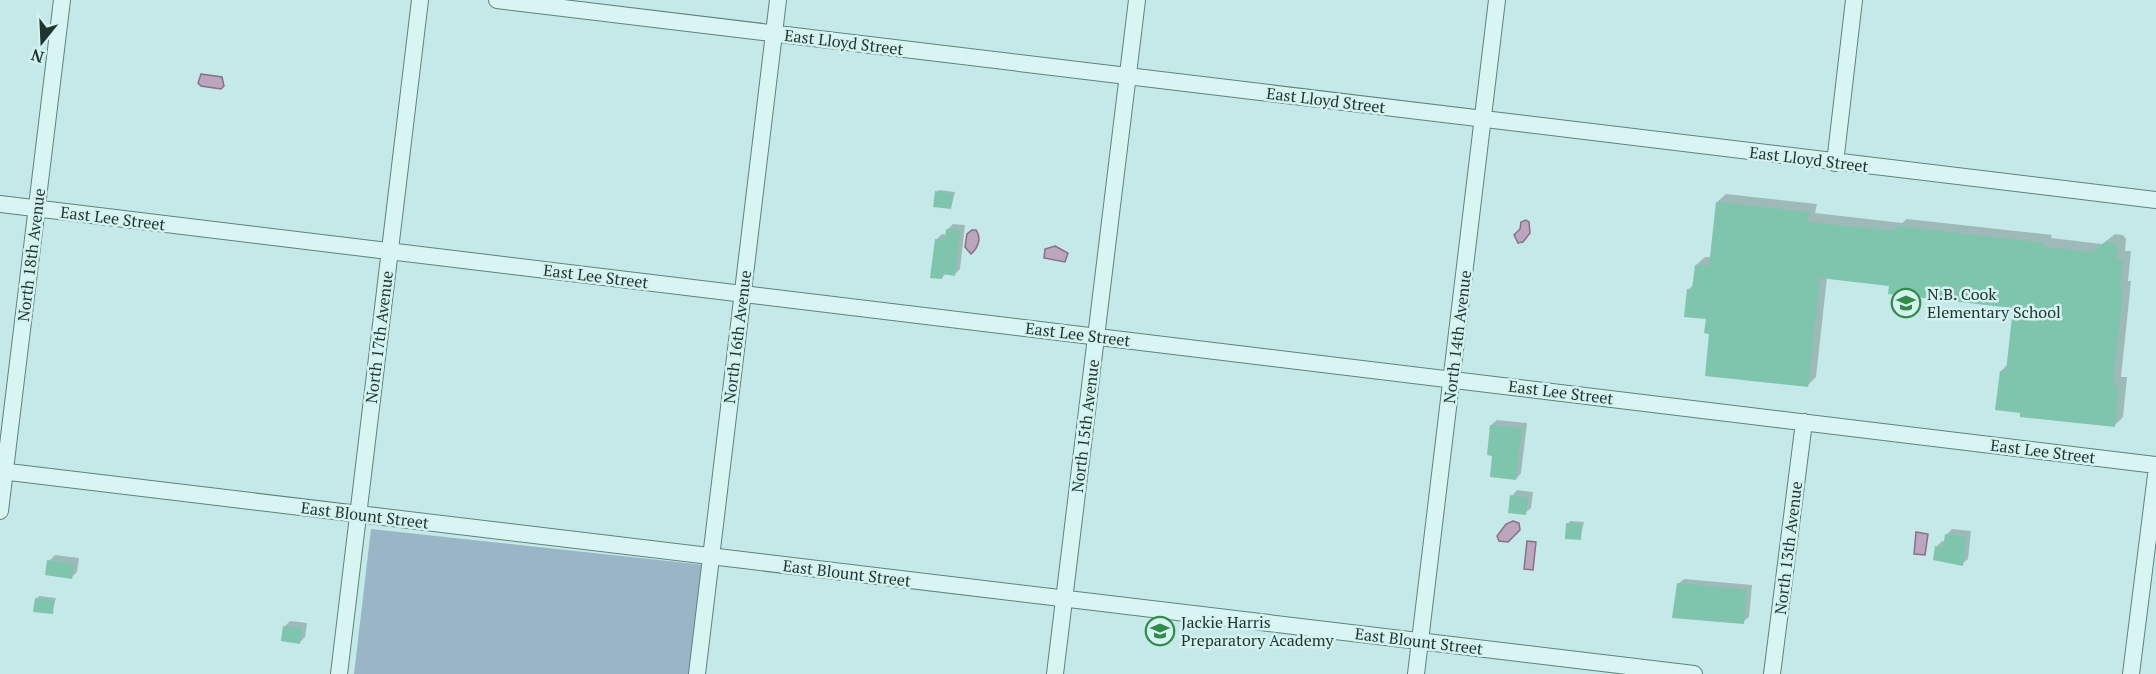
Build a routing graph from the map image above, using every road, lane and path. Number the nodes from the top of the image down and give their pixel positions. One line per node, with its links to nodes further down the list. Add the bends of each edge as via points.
1 (62, 0): 14 (street, North 18th Avenue)
2 (420, 0): 15 (street, North 17th Avenue)
3 (497, 0): 8 (street, East Lloyd Street)
4 (778, 0): 8 (street, North 16th Avenue)
5 (1137, 0): 9 (street, North 15th Avenue)
6 (1497, 0): 10 (street, North 14th Avenue)
7 (1854, 0): 11 (street)
8 (774, 33): 9 (street, East Lloyd Street); 16 (street, North 16th Avenue)
9 (1127, 76): 10 (street, East Lloyd Street); 17 (street, North 15th Avenue)
10 (1483, 119): 11 (street, East Lloyd Street); 18 (street, North 14th Avenue)
11 (1835, 163): 12 (street, East Lloyd Street)
12 (2156, 200)
13 (0, 204): 14 (street, East Lee Street)
14 (37, 209): 15 (street, East Lee Street); 21 (street, North 18th Avenue)
15 (389, 251): 16 (street, East Lee Street); 24 (street, North 17th Avenue)
16 (742, 294): 17 (street, East Lee Street); 25 (street, North 16th Avenue)
17 (1096, 337): 18 (street, East Lee Street); 26 (street, North 15th Avenue)
18 (1452, 379): 19 (street, East Lee Street); 27 (street, North 14th Avenue)
19 (1804, 422): 20 (street, East Lee Street); 33 (street, North 13th Avenue)
20 (2156, 465)
21 (2, 471): 23 (street, North 18th Avenue); 24 (street, East Blount Street)
22 (2156, 475): 34 (street)
23 (0, 511)
24 (358, 514): 25 (street, East Blount Street); 28 (street, North 17th Avenue)
25 (711, 556): 26 (street, East Blount Street); 29 (street, North 16th Avenue)
26 (1065, 599): 27 (street, East Blount Street); 30 (street, North 15th Avenue)
27 (1420, 641): 31 (street, North 14th Avenue); 32 (street, East Blount Street)
28 (339, 674)
29 (697, 674)
30 (1055, 674)
31 (1416, 674)
32 (1694, 674)
33 (1772, 674)
34 (2131, 674)

